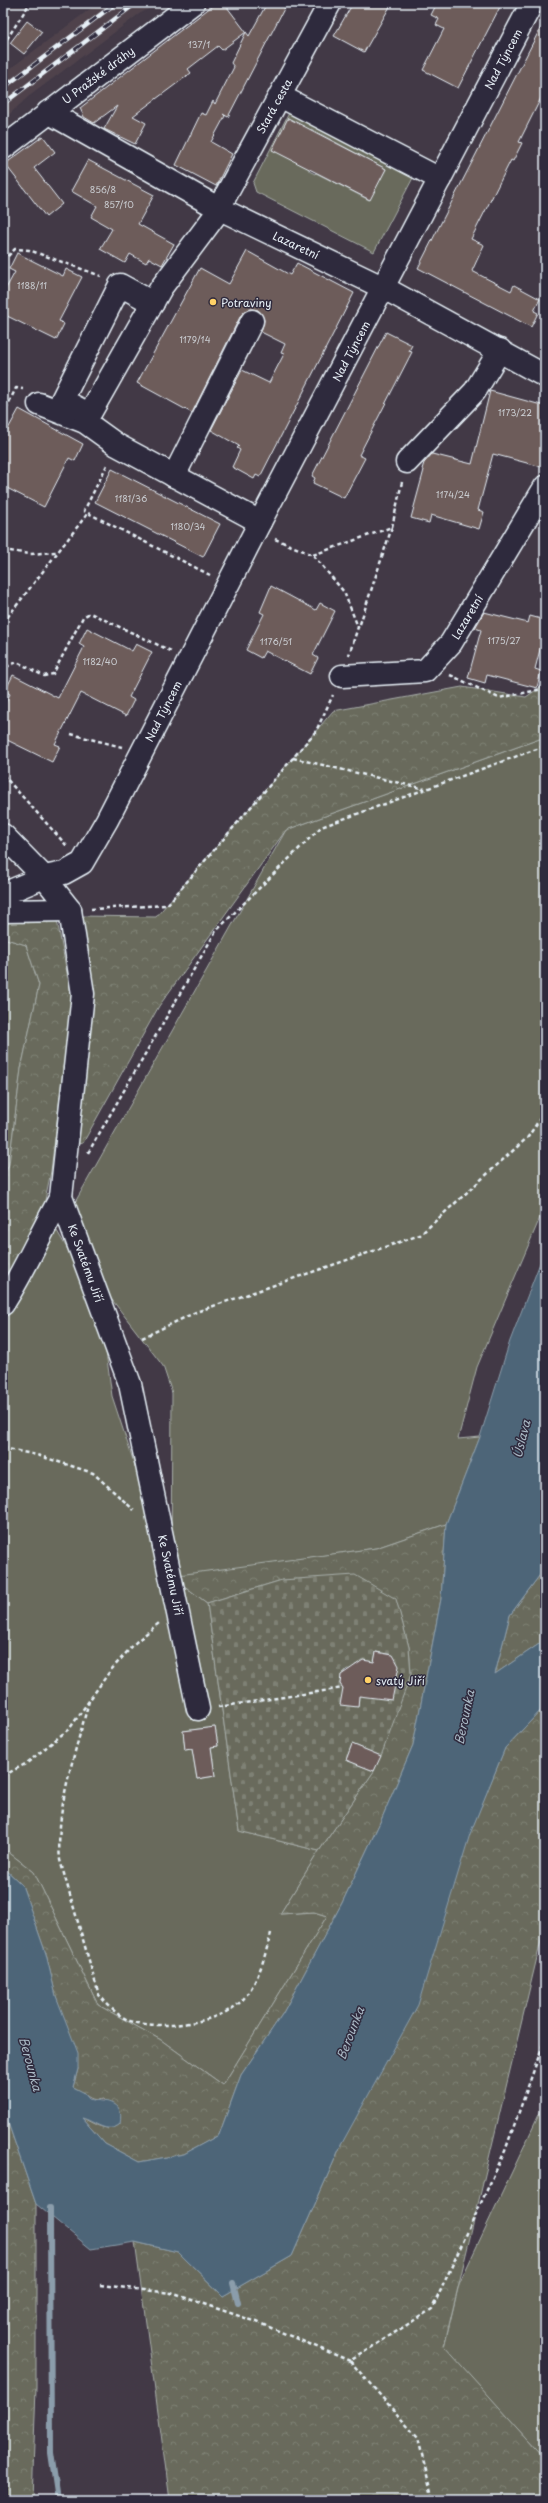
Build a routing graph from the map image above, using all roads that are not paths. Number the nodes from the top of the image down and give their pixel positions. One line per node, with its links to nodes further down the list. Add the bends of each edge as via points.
1 (193, 3): 5 (street, U Pražské dráhy)
2 (330, 3): 4 (street, Stará cesta)
3 (532, 3): 7 (street, Nad Týncem)
4 (280, 96): 7 (street); 8 (street, Stará cesta)
5 (48, 112): 6 (street, U Pražské dráhy); 8 (street, Lazaretní)
6 (3, 148)
7 (440, 179): 9 (street, Nad Týncem)
8 (218, 208): 9 (street, Lazaretní); 10 (street, Stará cesta)
9 (384, 288): 12 (street, Lazaretní); 19 (street, Nad Týncem)
10 (153, 303): 15 (street, Stará cesta); 15 (street, via 120,285 62,400)
11 (252, 321): 17 (street)
12 (500, 350): 13 (street, Lazaretní); 16 (street, via 475,391)
13 (545, 376)
14 (39, 404): 15 (street)
15 (88, 418): 17 (street, via 117,445)
16 (407, 462)
17 (174, 476): 19 (street)
18 (545, 487): 20 (street, Lazaretní, via 451,643 425,671)
19 (265, 529): 22 (street, Nad Týncem, via 82,863 64,873)
20 (342, 676)
21 (3, 835): 22 (street, Ke Svatému Jiří)
22 (44, 877): 23 (street); 24 (street, Ke Svatému Jiří)
23 (3, 894)
24 (70, 910): 25 (street); 26 (street, Ke Svatému Jiří, via 83,994)
25 (3, 911)
26 (62, 1197): 27 (street, via 45,1225 20,1278); 28 (street, Ke Svatému Jiří, via 130,1384)
27 (3, 1304)
28 (198, 1709)

